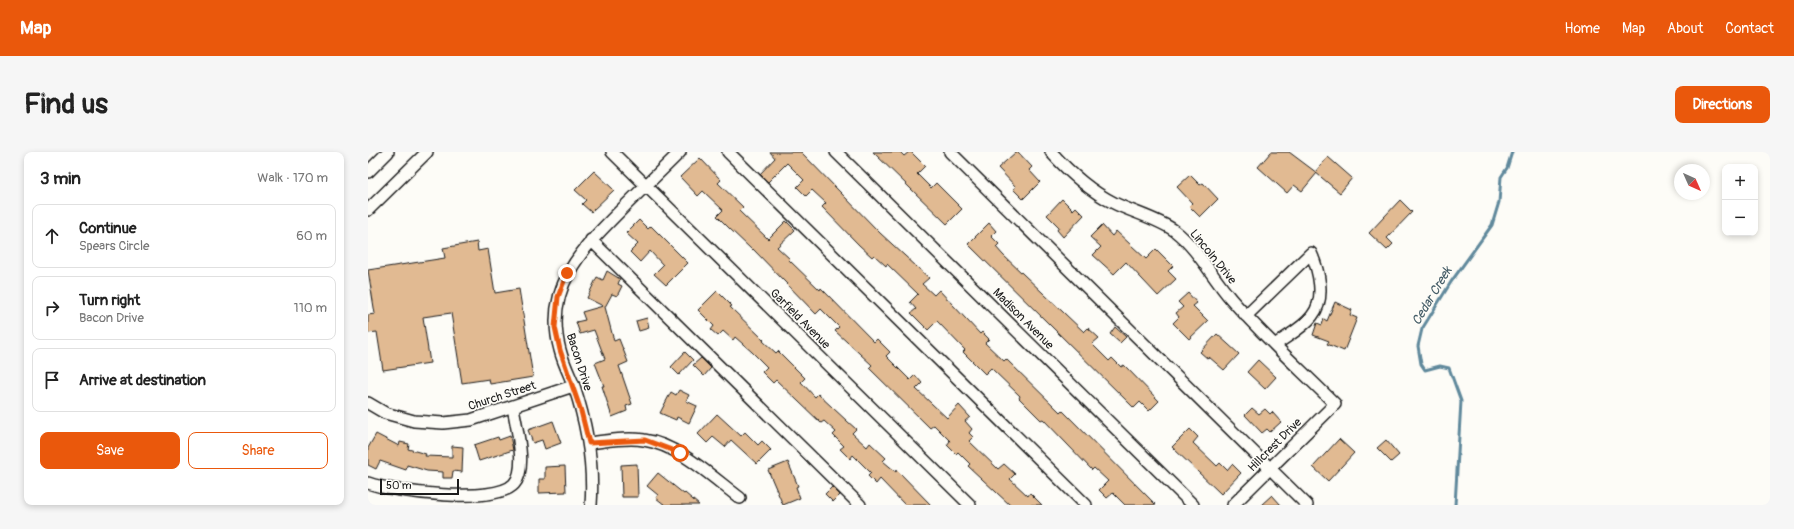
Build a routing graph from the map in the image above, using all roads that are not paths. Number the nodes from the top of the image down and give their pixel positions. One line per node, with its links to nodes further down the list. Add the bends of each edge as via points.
1 (388, 152): 9 (street)
2 (426, 152): 11 (street)
3 (612, 152): 10 (street, Garfield Avenue)
4 (680, 152): 10 (street, Bacon Drive)
5 (728, 152): 26 (street)
6 (836, 152): 27 (street, Madison Avenue)
7 (950, 152): 20 (street)
8 (1051, 152): 13 (street, Lincoln Drive, via 1089,187 1174,231)
9 (368, 172)
10 (646, 186): 12 (street, Bacon Drive); 25 (street, Garfield Avenue)
11 (368, 210)
12 (591, 240): 15 (street, Bacon Drive, via 567,273 558,297 555,327); 24 (street)
13 (1246, 316): 14 (street, Lincoln Drive); 14 (street, via 1311,253 1318,268 1321,294 1313,315)
14 (1275, 345): 17 (street, Lincoln Drive)
15 (573, 386): 18 (street, Church Street); 19 (street, Bacon Drive)
16 (368, 403): 18 (street, Church Street, via 385,413 414,421 443,423 472,420)
17 (1335, 404): 20 (street, Hillcrest Drive)
18 (513, 407): 21 (street, via 520,464 513,485 501,492 465,495 414,493)
19 (589, 443): 22 (street, via 645,440 665,447 680,453); 23 (street, Bacon Drive, via 593,479)
20 (1269, 469): 28 (street, Hillcrest Drive); 29 (street)
21 (368, 483)
22 (740, 498)
23 (592, 505)
24 (860, 505)
25 (970, 505)
26 (1086, 505)
27 (1193, 505)
28 (1233, 505)
29 (1307, 505)

